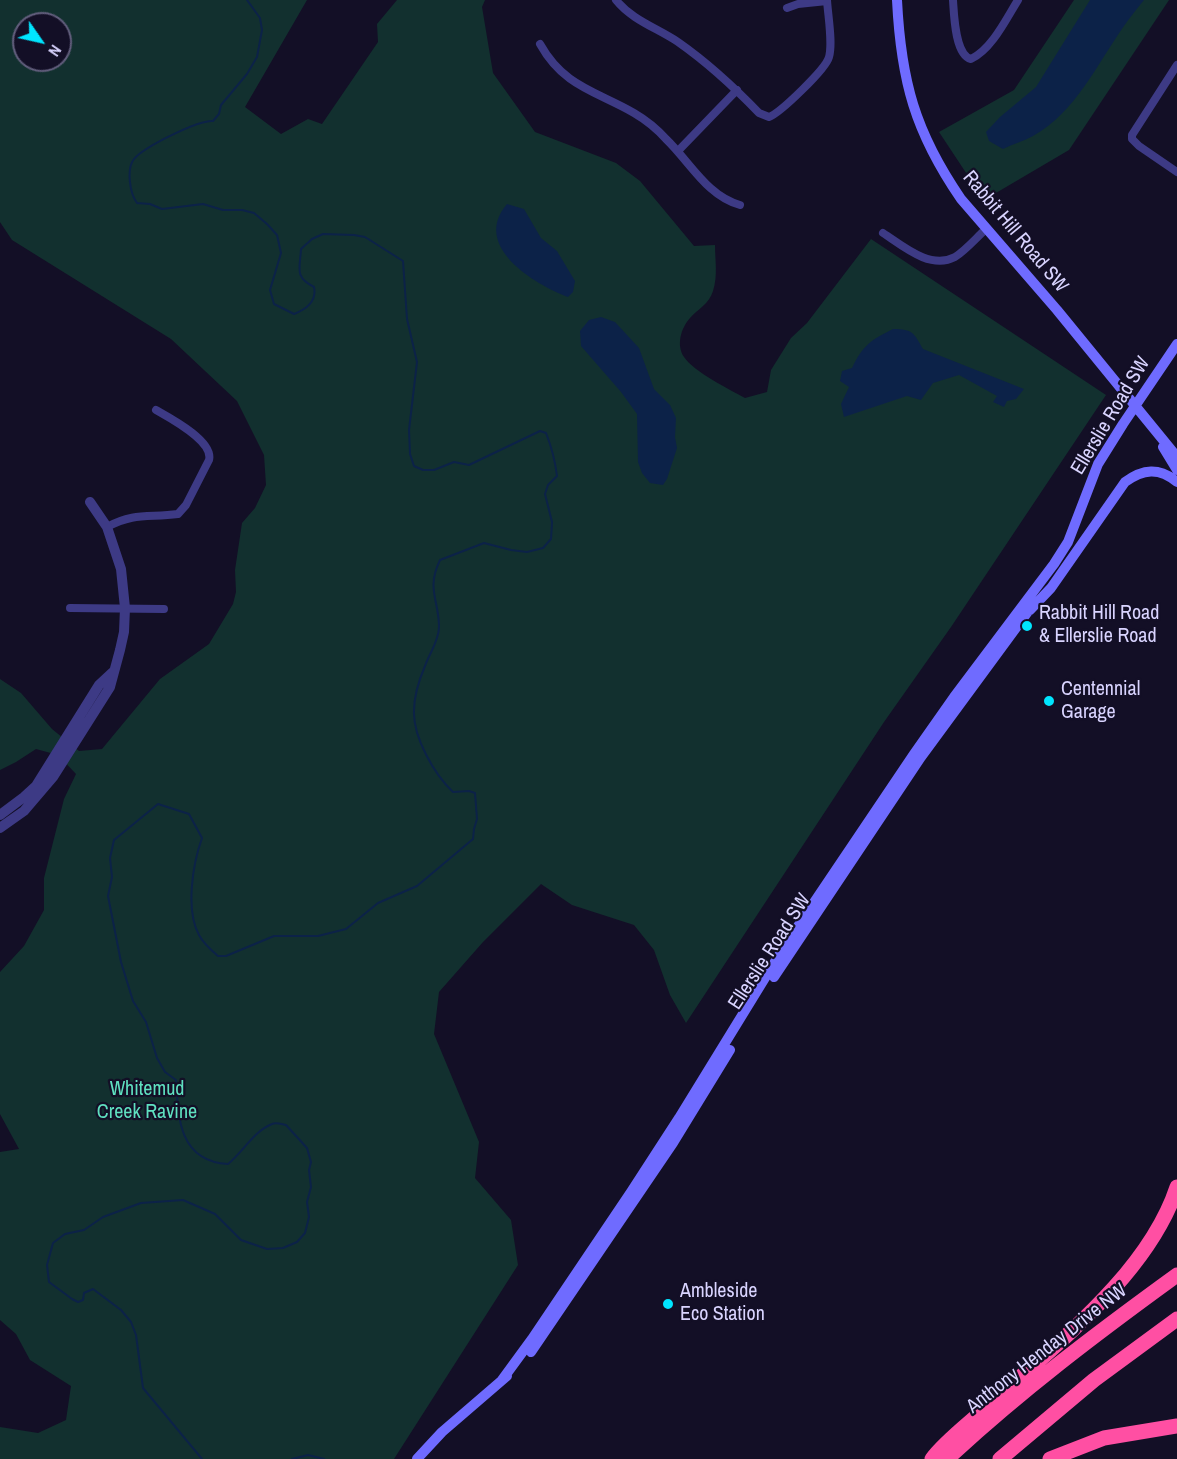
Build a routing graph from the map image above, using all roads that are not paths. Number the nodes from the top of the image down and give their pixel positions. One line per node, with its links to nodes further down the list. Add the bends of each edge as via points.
1 (616, 0): 9 (street, via 630,14 696,55)
2 (827, 0): 6 (street); 9 (street, via 829,60 822,69 779,112 769,117 759,113)
3 (897, 0): 13 (main road, Rabbit Hill Road SW, via 902,61 916,116 950,183)
4 (954, 0): 5 (street, via 959,49 971,59 981,52)
5 (1018, 0)
6 (787, 8)
7 (540, 45): 10 (street, via 567,77 637,115)
8 (1177, 65): 11 (street, via 1133,131 1132,139)
9 (737, 90): 10 (street)
10 (678, 151): 12 (street, via 714,192)
11 (1177, 172)
12 (740, 205)
13 (986, 229): 14 (street, via 944,261 912,252); 16 (main road, Rabbit Hill Road SW)
14 (884, 233)
15 (1177, 344): 16 (main road, Ellerslie Road SW)
16 (1135, 406): 18 (main road, Rabbit Hill Road SW); 24 (main road, Ellerslie Road SW, via 1098,464)
17 (156, 410): 23 (street, via 196,436 208,450 209,460 178,514 139,516)
18 (1152, 426): 19 (main road, Rabbit Hill Road SW); 20 (main road, Rabbit Hill Road SW)
19 (1177, 457)
20 (1177, 470)
21 (1177, 482): 28 (main road, via 1167,474 1149,470 1125,482 1051,588)
22 (90, 502): 23 (street)
23 (107, 527): 26 (street, via 121,569)
24 (1068, 542): 28 (main road, Ellerslie Road SW, via 1061,565); 35 (main road, Ellerslie Road SW, via 947,706 804,917 679,1118)
25 (70, 608): 26 (street)
26 (125, 608): 27 (street); 29 (street, via 123,640)
27 (165, 609)
28 (1023, 617): 35 (main road, Ellerslie Road SW, via 803,931 673,1143 549,1328 529,1355)
29 (113, 672): 30 (street, via 99,685 36,786); 31 (street, via 110,687 50,782 24,811)
30 (0, 815)
31 (0, 828)
32 (1177, 1188): 38 (highway, via 1164,1220 1124,1276)
33 (1177, 1275): 39 (highway, Anthony Henday Drive NW, via 1060,1362)
34 (1177, 1319): 40 (highway, via 1094,1380)
35 (502, 1380): 37 (main road, Ellerslie Road SW)
36 (1177, 1426): 41 (highway, via 1104,1438)
37 (417, 1459)
38 (932, 1459)
39 (947, 1459)
40 (1000, 1459)
41 (1050, 1459)

